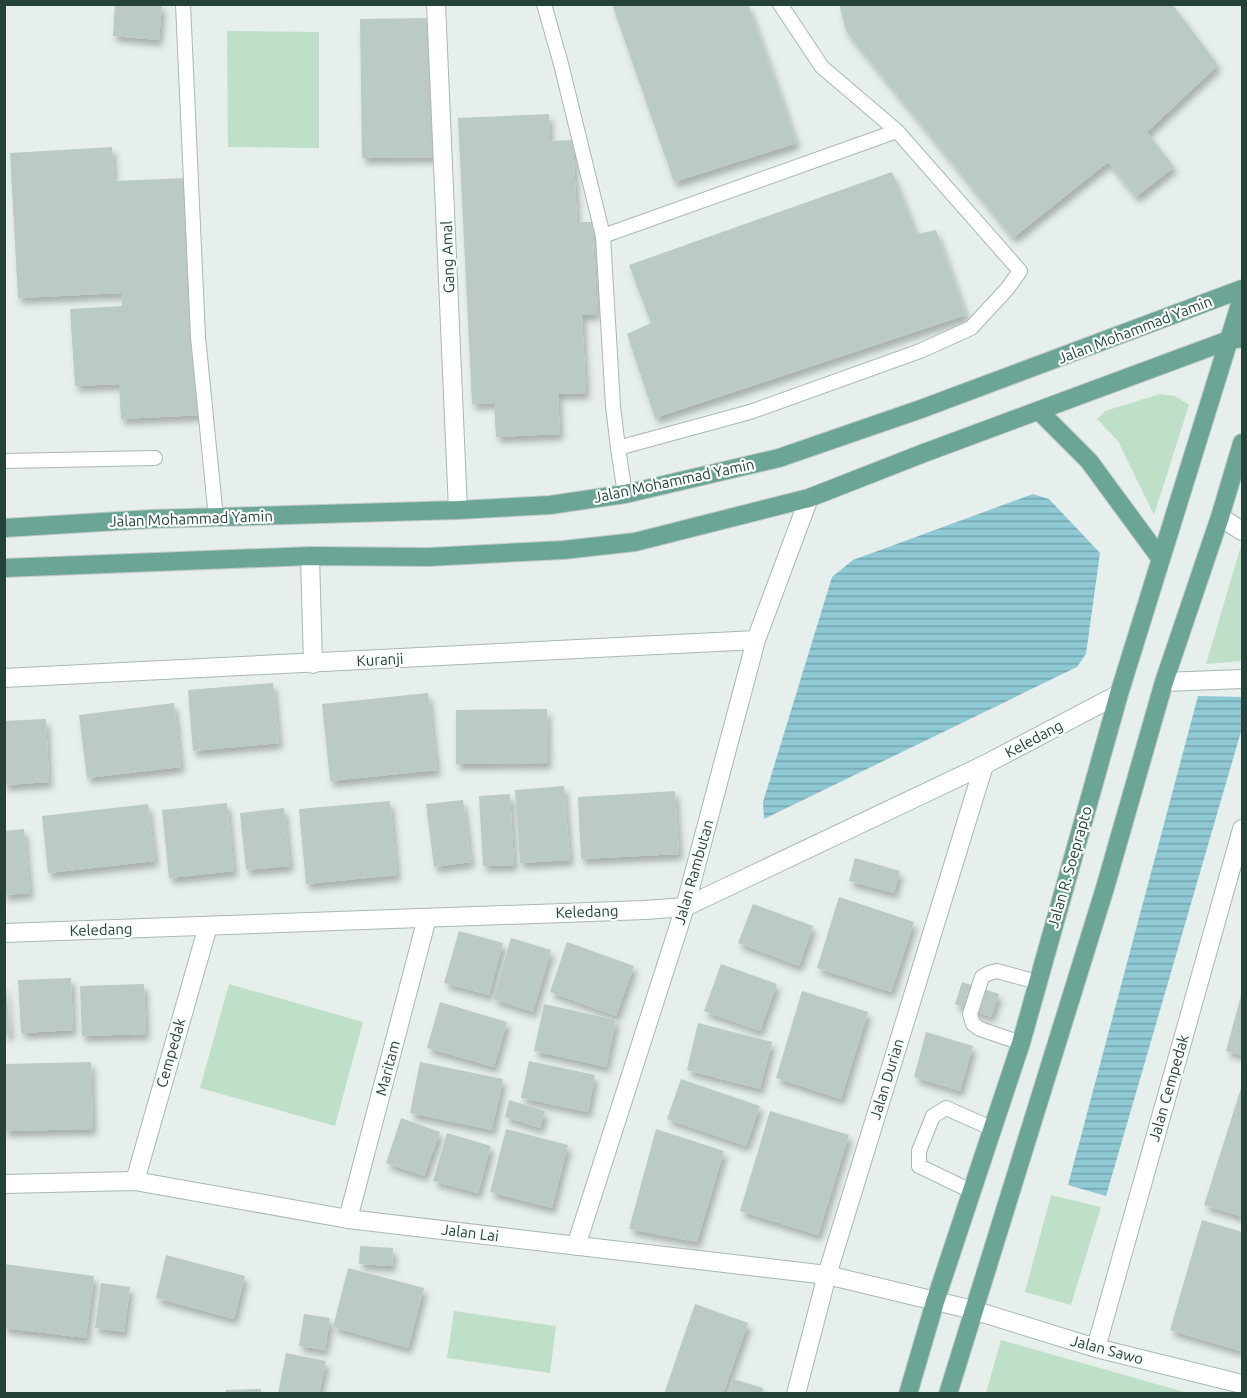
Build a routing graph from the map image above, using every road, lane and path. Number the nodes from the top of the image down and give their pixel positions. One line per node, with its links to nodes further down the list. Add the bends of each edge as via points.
1 (183, 4): 20 (lane, via 198,337)
2 (436, 4): 18 (street, Gang Amal)
3 (544, 4): 6 (lane)
4 (780, 4): 5 (lane, via 822,67)
5 (897, 131): 6 (lane); 13 (lane, via 1020,271 1006,289 971,328 920,351 750,412)
6 (603, 236): 13 (lane)
7 (1242, 289): 16 (main road, Jalan Mohammad Yamin, via 779,458)
8 (1242, 298): 10 (main road, Jalan R. Soeprapto)
9 (1242, 327): 10 (main road)
10 (1236, 339): 11 (main road); 24 (main road, Jalan R. Soeprapto)
11 (1039, 411): 17 (main road); 24 (main road, via 1089,461)
12 (1242, 443): 19 (main road)
13 (618, 448): 16 (lane)
14 (154, 458): 15 (lane)
15 (4, 461)
16 (626, 494): 18 (main road, Jalan Mohammad Yamin, via 550,505)
17 (809, 498): 23 (main road, via 635,542 428,557); 26 (street, Jalan Rambutan)
18 (458, 510): 20 (main road, Jalan Mohammad Yamin)
19 (1220, 517): 22 (street); 30 (main road)
20 (216, 518): 21 (main road, Jalan Mohammad Yamin)
21 (4, 528)
22 (1242, 531)
23 (310, 556): 25 (main road); 27 (street)
24 (1161, 559): 31 (main road, Jalan R. Soeprapto)
25 (4, 568)
26 (756, 640): 27 (street, Kuranji); 34 (street, Jalan Rambutan)
27 (313, 664): 28 (street, Kuranji)
28 (4, 678)
29 (1242, 679): 30 (street)
30 (1164, 682): 48 (main road, via 1105,888)
31 (1119, 694): 32 (street, Keledang); 38 (main road, Jalan R. Soeprapto)
32 (984, 765): 34 (street, Keledang); 46 (street, Jalan Durian)
33 (1242, 829): 49 (street, Jalan Cempedak)
34 (685, 907): 35 (street, Keledang); 45 (street, Jalan Rambutan)
35 (428, 918): 36 (street, Keledang); 44 (street, Maritam)
36 (208, 926): 37 (street, Keledang); 41 (street, Cempedak)
37 (4, 933)
38 (1037, 982): 39 (main road, Jalan R. Soeprapto); 39 (lane, via 997,970 989,973 982,977 970,1014 973,1024 980,1029)
39 (1021, 1043): 40 (main road, Jalan R. Soeprapto)
40 (992, 1128): 43 (main road, Jalan R. Soeprapto); 43 (lane, via 946,1108 933,1116 919,1150 919,1166)
41 (135, 1180): 42 (street, Jalan Lai); 44 (street, Jalan Lai)
42 (4, 1184)
43 (971, 1191): 47 (main road, Jalan R. Soeprapto)
44 (348, 1219): 45 (street, Jalan Lai)
45 (576, 1246): 46 (street, Jalan Lai)
46 (827, 1275): 47 (street, Jalan Lai); 51 (street, Jalan Durian)
47 (935, 1302): 48 (street, Jalan Sawo); 52 (main road, Jalan R. Soeprapto)
48 (973, 1311): 49 (street, Jalan Sawo); 53 (main road)
49 (1096, 1348): 50 (street, Jalan Sawo)
50 (1242, 1384)
51 (796, 1394)
52 (908, 1394)
53 (948, 1394)

